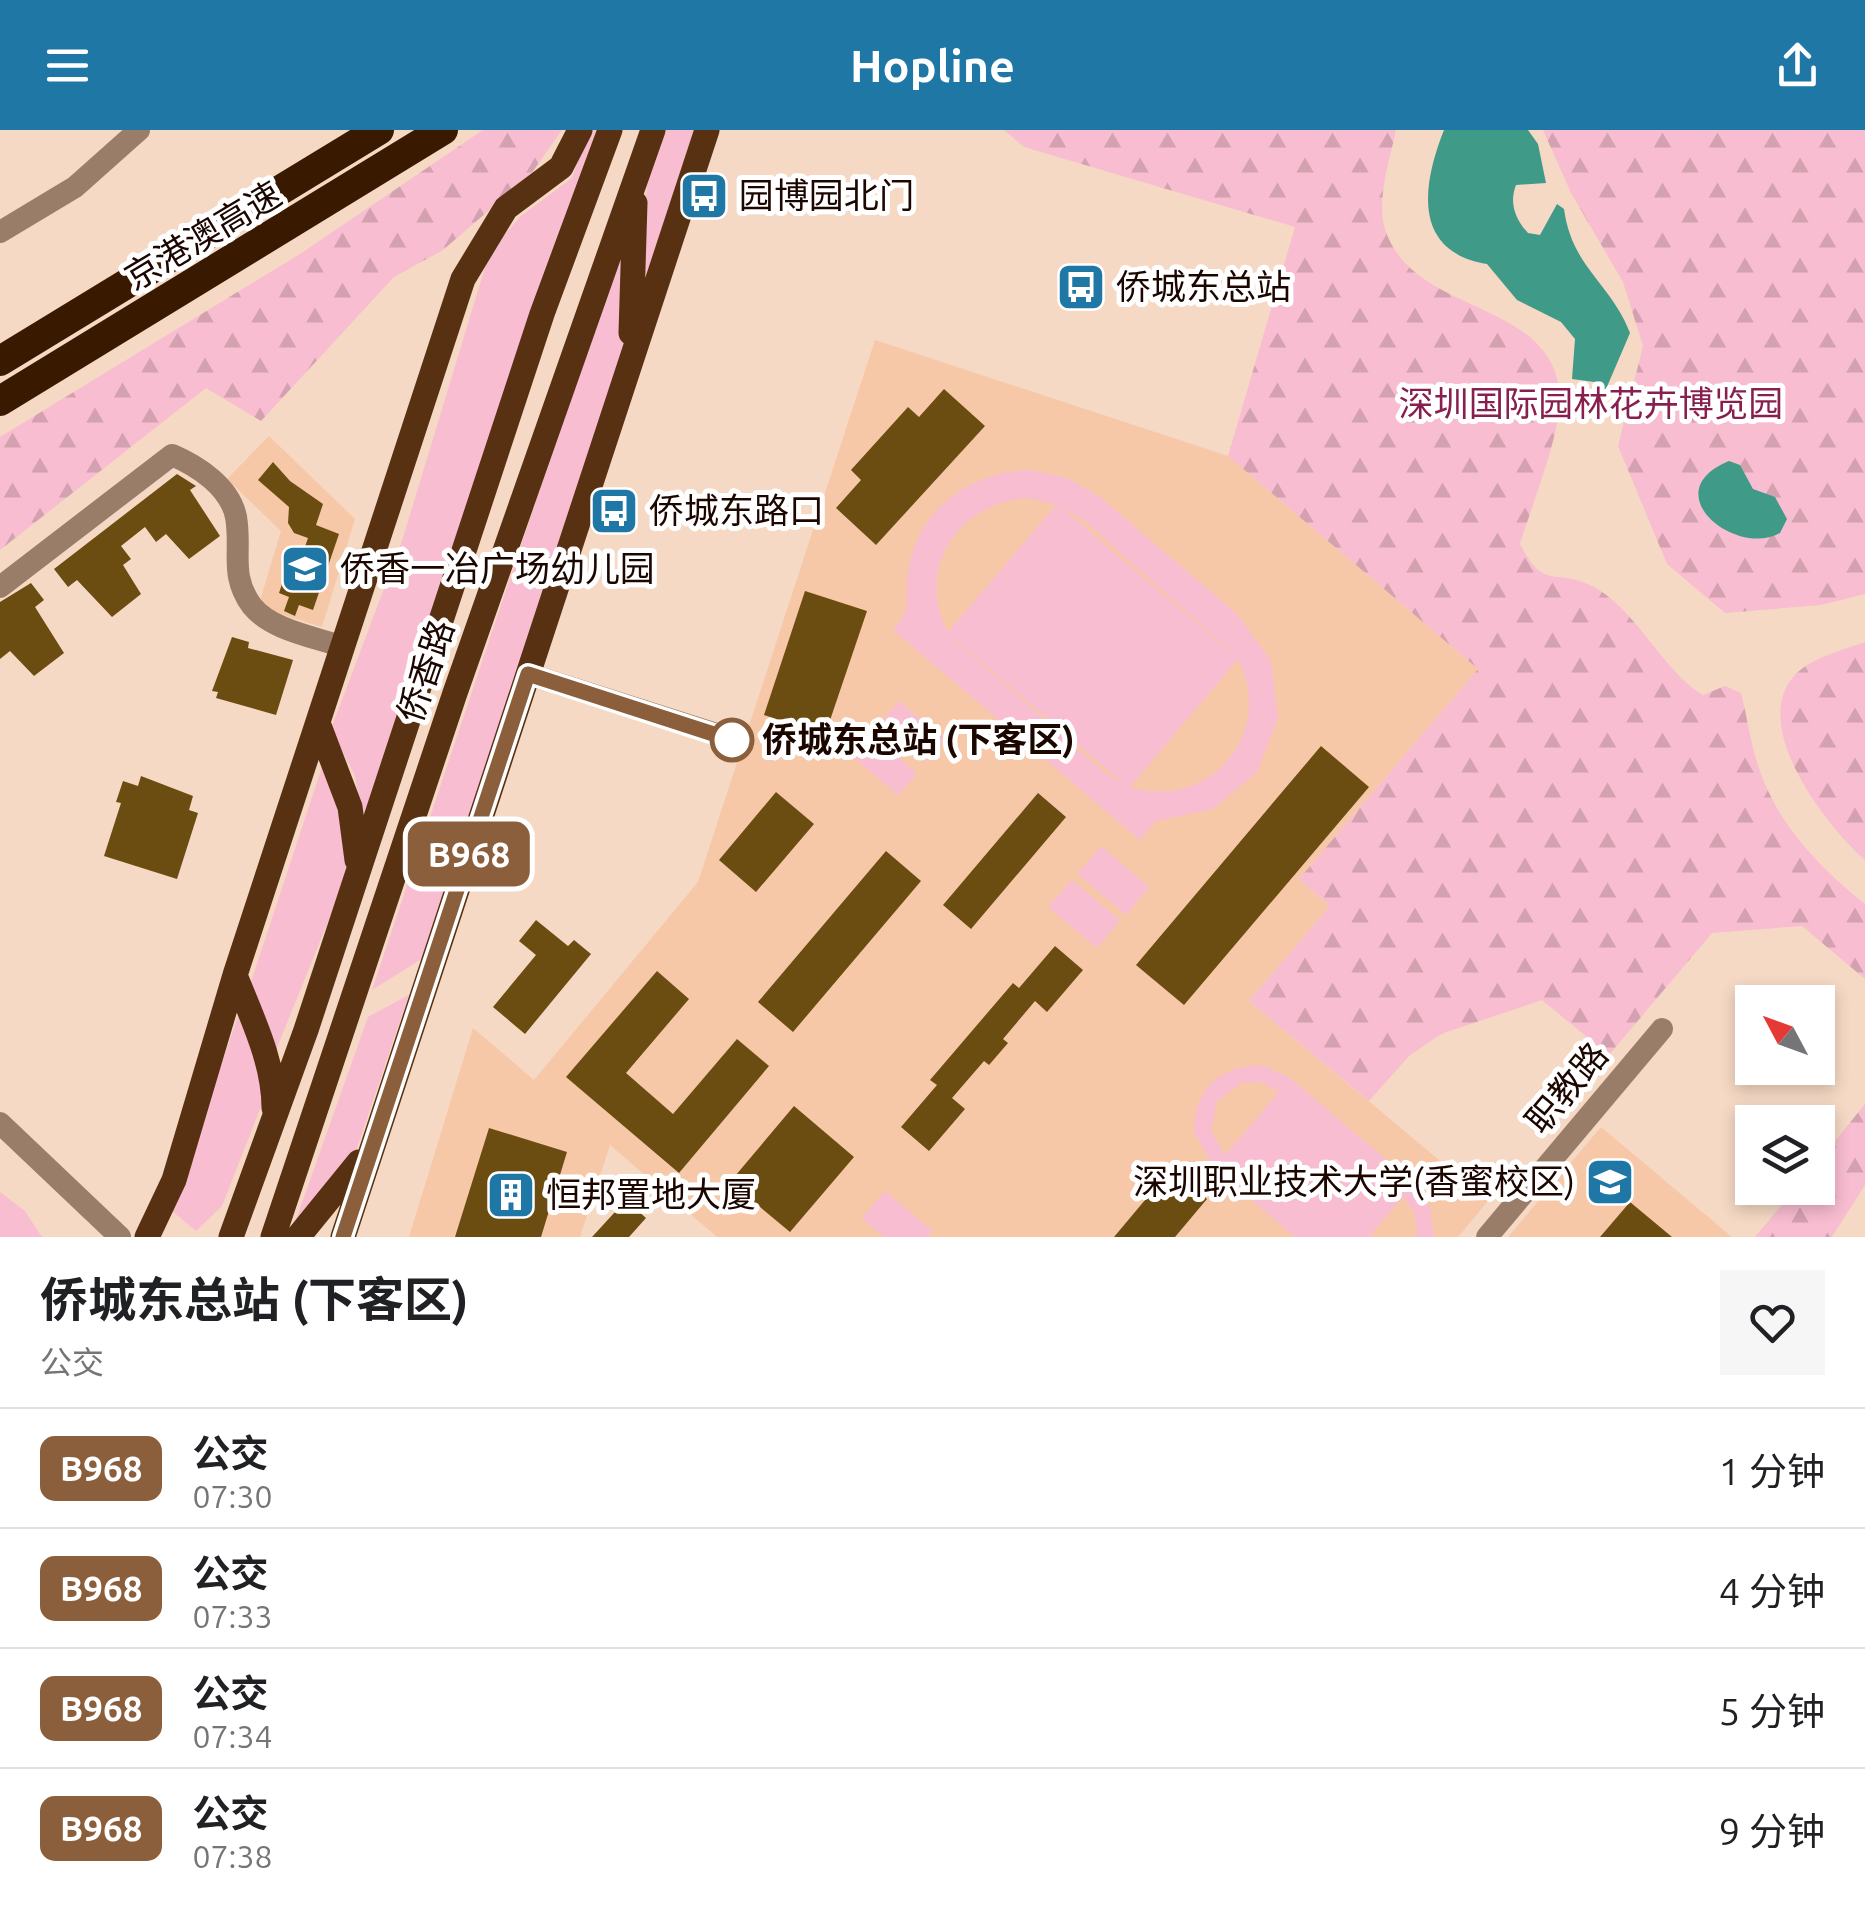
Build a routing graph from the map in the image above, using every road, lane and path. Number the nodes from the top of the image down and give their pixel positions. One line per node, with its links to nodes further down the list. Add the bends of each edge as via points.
1 (139, 130): 9 (street, via 75,187)
2 (379, 130): 10 (highway, 京港澳高速)
3 (443, 130): 12 (highway, 京港澳高速)
4 (580, 130): 14 (main road, via 561,167 506,208 463,279)
5 (610, 130): 18 (main road, 侨香路, via 542,314)
6 (653, 130): 8 (main road, 侨香路)
7 (706, 130): 11 (main road)
8 (636, 179): 11 (main road); 27 (main road, 侨香路, via 454,693)
9 (0, 232)
10 (0, 361)
11 (630, 363): 15 (main road)
12 (0, 401)
13 (0, 587): 14 (street, via 172,456 203,468 236,516 236,576 254,608)
14 (342, 647): 16 (main road)
15 (528, 674): 17 (street); 23 (main road)
16 (318, 723): 18 (main road, via 350,807); 19 (main road)
17 (732, 740)
18 (357, 875): 21 (main road, 侨香路)
19 (235, 975): 21 (main road, via 274,1085); 25 (main road, via 174,1180)
20 (1662, 1029): 30 (street, 职教路)
21 (274, 1120): 26 (main road, 侨香路)
22 (0, 1123): 24 (street)
23 (376, 1138): 28 (main road); 29 (main road)
24 (120, 1237)
25 (147, 1237)
26 (231, 1237)
27 (273, 1237)
28 (298, 1237)
29 (342, 1237)
30 (1487, 1237)

